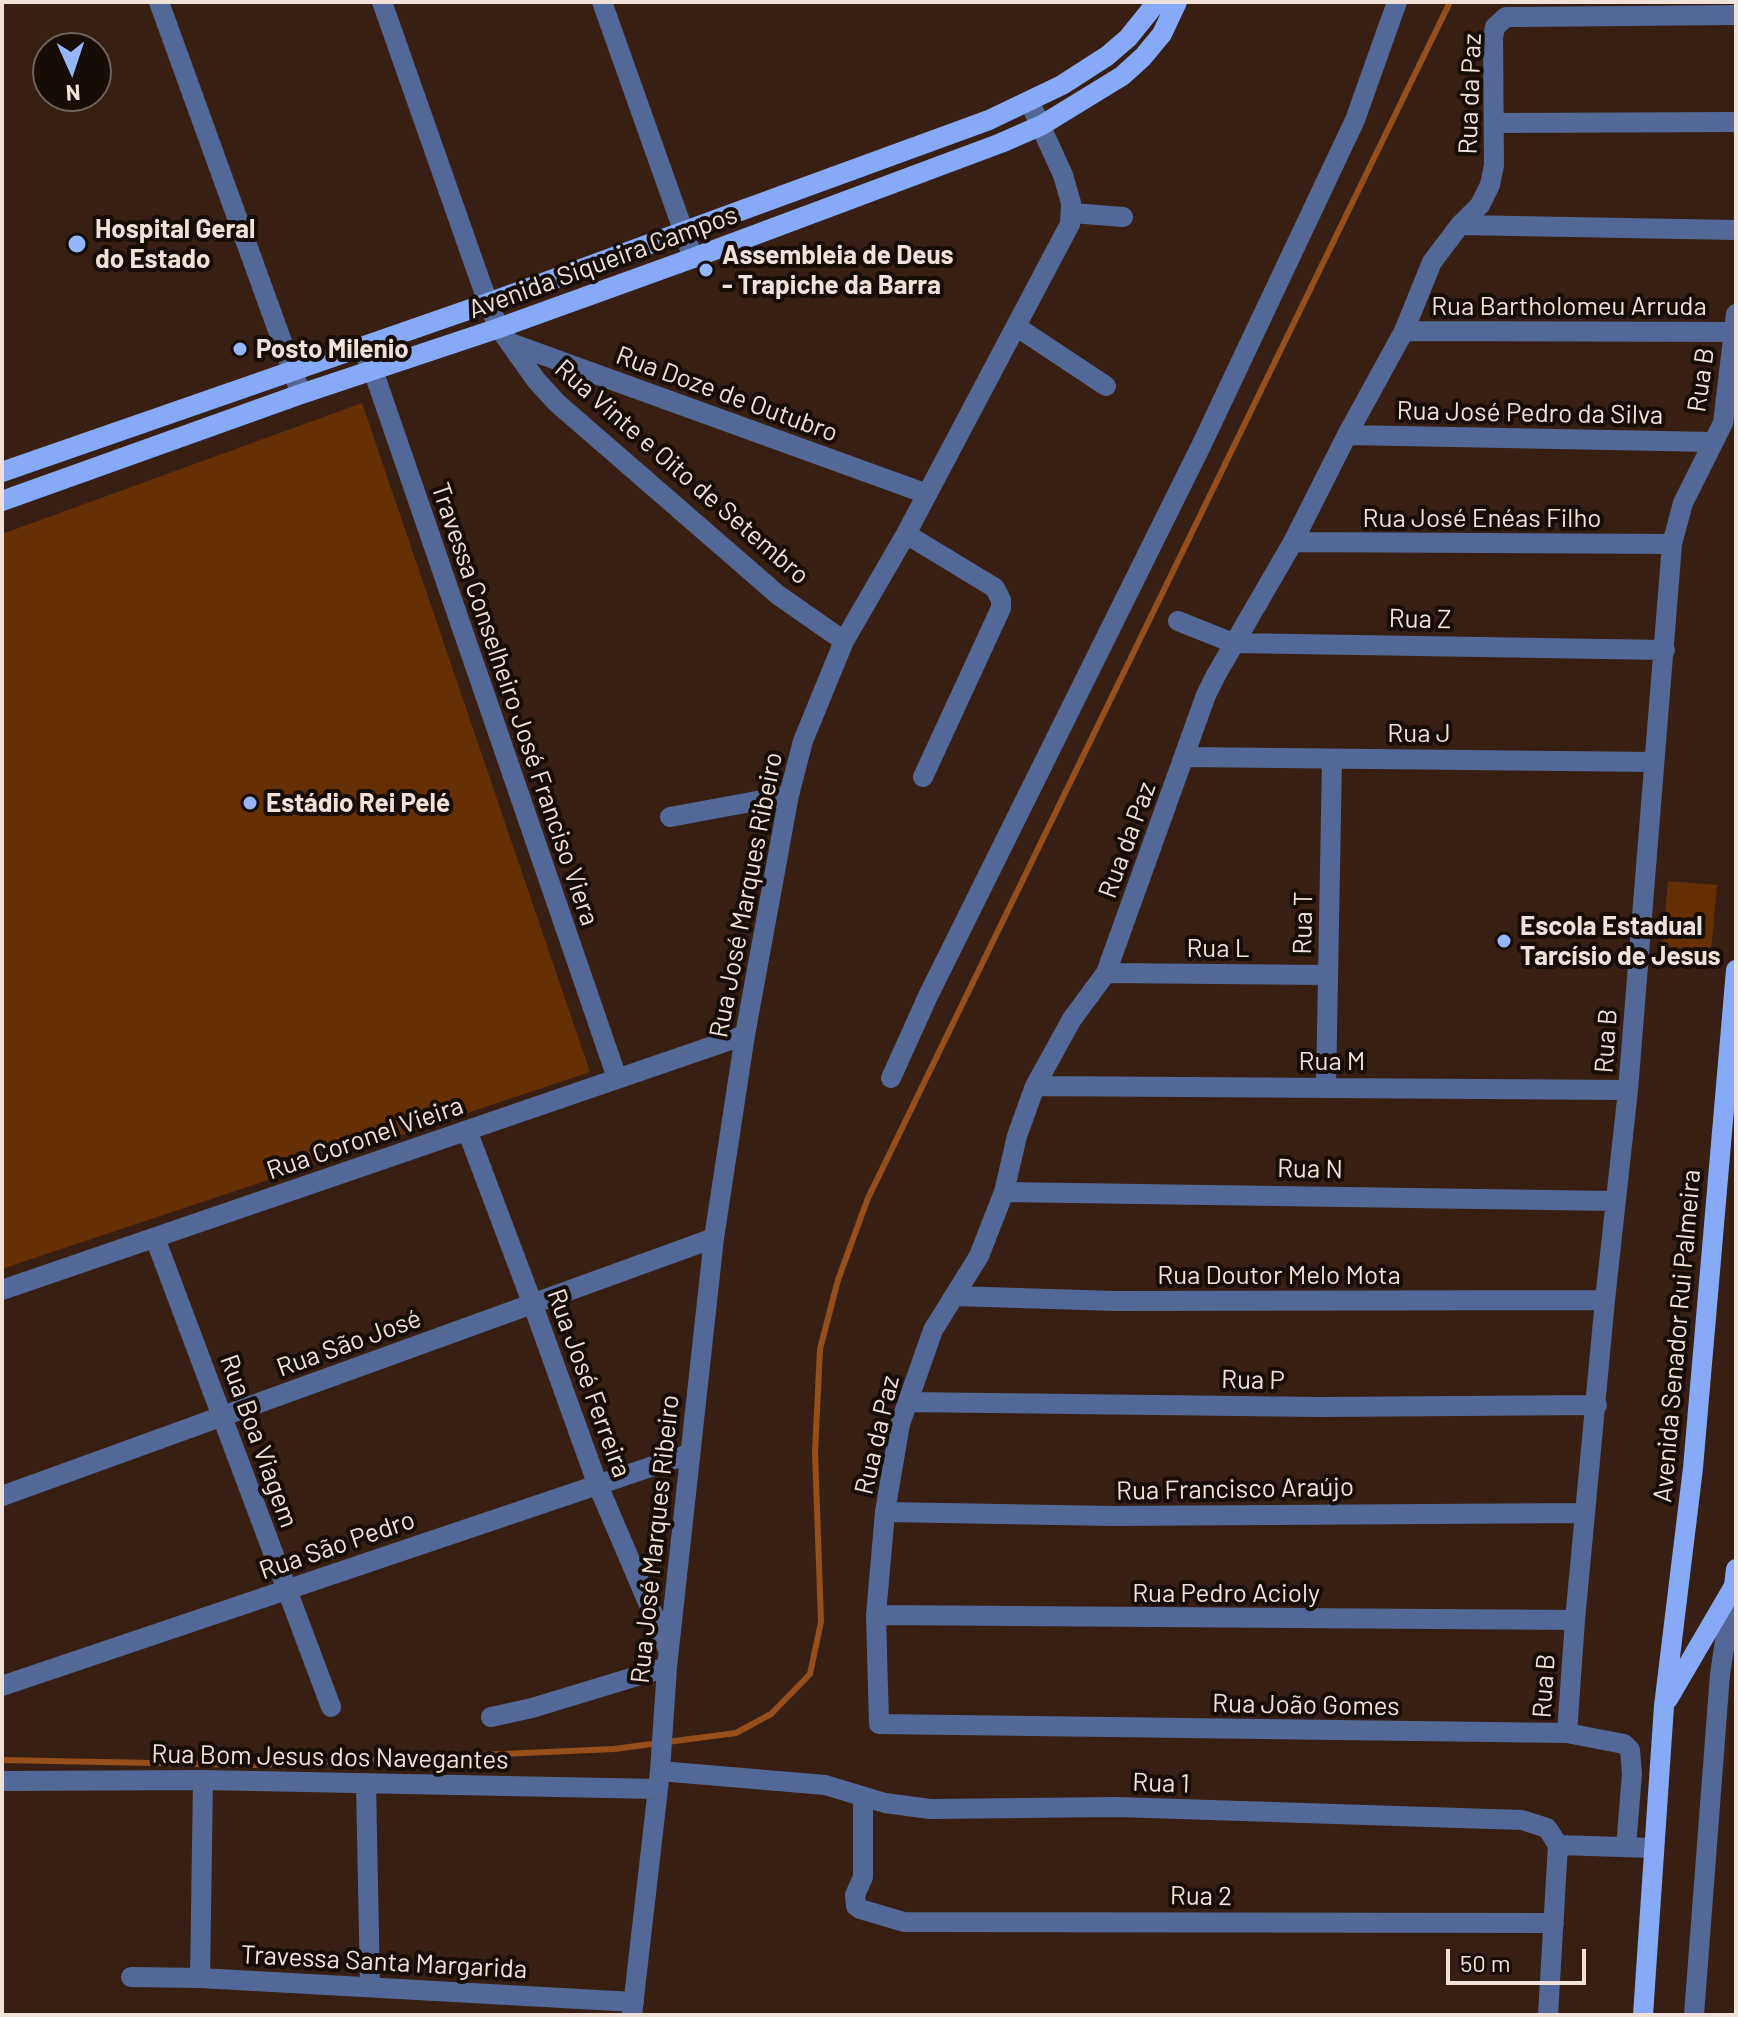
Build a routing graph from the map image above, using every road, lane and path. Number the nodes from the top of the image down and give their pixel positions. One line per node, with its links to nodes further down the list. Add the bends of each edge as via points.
1 (159, 2): 24 (street)
2 (382, 2): 18 (street, Rua Vinte e Oito de Setembro)
3 (602, 2): 16 (street)
4 (1177, 2): 11 (main road, Avenida Siqueira Campos, via 1162,34 1143,57 1122,76)
5 (1397, 2): 51 (street, via 1355,120)
6 (1150, 7): 8 (main road, Avenida Siqueira Campos, via 1107,56)
7 (1736, 15): 10 (street, Rua da Paz, via 1500,21 1493,38)
8 (1030, 103): 11 (street); 16 (main road, Avenida Siqueira Campos)
9 (1736, 122): 10 (street)
10 (1495, 123): 14 (street, Rua da Paz, via 1490,185)
11 (1042, 125): 12 (street); 17 (main road, Avenida Siqueira Campos)
12 (1072, 213): 13 (street); 21 (street, Rua José Marques Ribeiro)
13 (1123, 217)
14 (1460, 225): 15 (street); 20 (street, Rua da Paz, via 1432,262)
15 (1736, 230)
16 (685, 232): 17 (street); 18 (main road, Avenida Siqueira Campos)
17 (693, 258): 22 (main road, Avenida Siqueira Campos)
18 (488, 303): 22 (street, Rua Vinte e Oito de Setembro); 23 (main road, Avenida Siqueira Campos)
19 (1735, 323): 20 (street, Rua Bartholomeu Arruda); 29 (street, Rua B, via 1723,423)
20 (1404, 331): 28 (street, Rua da Paz)
21 (1024, 332): 26 (street); 31 (street, Rua José Marques Ribeiro)
22 (504, 336): 25 (main road, Avenida Siqueira Campos); 31 (street, Rua Doze de Outubro); 37 (street, Rua Vinte e Oito de Setembro, via 557,403 768,586)
23 (361, 348): 24 (main road, Avenida Siqueira Campos); 25 (street, Travessa Conselheiro José Franciso Viera)
24 (291, 370): 27 (street); 30 (main road, Avenida Siqueira Campos)
25 (373, 370): 27 (main road, Avenida Siqueira Campos); 50 (street, Travessa Conselheiro José Franciso Viera)
26 (1106, 386)
27 (301, 394): 32 (main road, Avenida Siqueira Campos)
28 (1347, 435): 29 (street, Rua José Pedro da Silva); 34 (street, Rua da Paz)
29 (1713, 442): 35 (street, Rua B, via 1683,503)
30 (2, 472)
31 (927, 494): 33 (street, Rua José Marques Ribeiro)
32 (2, 501)
33 (906, 534): 37 (street, Rua José Marques Ribeiro); 43 (street, via 995,588 1001,600)
34 (1293, 542): 35 (street, Rua José Enéas Filho); 38 (street, Rua da Paz)
35 (1672, 544): 39 (street, Rua B)
36 (1178, 621): 38 (street, Rua Z)
37 (844, 641): 44 (street, Rua José Marques Ribeiro, via 803,741)
38 (1233, 643): 39 (street, Rua Z); 40 (street, Rua da Paz, via 1206,695)
39 (1665, 650): 42 (street, Rua B)
40 (1185, 757): 41 (street, Rua J); 47 (street, Rua da Paz)
41 (1332, 759): 42 (street, Rua J); 48 (street, Rua T)
42 (1653, 762): 54 (street, Rua B)
43 (923, 777)
44 (789, 795): 45 (street); 49 (street, Rua José Marques Ribeiro)
45 (670, 817)
46 (1736, 970): 78 (main road, Avenida Senador Rui Palmeira, via 1693,1468)
47 (1106, 973): 48 (street, Rua L); 52 (street, Rua da Paz, via 1072,1019)
48 (1328, 975): 53 (street, Rua T)
49 (745, 1035): 50 (street, Rua Coronel Vieira); 59 (street, Rua José Marques Ribeiro)
50 (617, 1078): 55 (street, Rua Coronel Vieira)
51 (891, 1078)
52 (1035, 1086): 53 (street, Rua M); 56 (street, Rua da Paz)
53 (1326, 1087): 54 (street, Rua M)
54 (1628, 1090): 57 (street, Rua B)
55 (467, 1130): 58 (street, Rua Coronel Vieira); 63 (street, Rua José Ferreira)
56 (1004, 1192): 57 (street, Rua N); 61 (street, Rua da Paz, via 979,1256)
57 (1615, 1201): 62 (street, Rua B)
58 (155, 1238): 60 (street, Rua Coronel Vieira); 66 (street, Rua Boa Viagem)
59 (714, 1238): 63 (street, Rua São José); 67 (street, Rua José Marques Ribeiro)
60 (2, 1290)
61 (954, 1296): 62 (street, Rua Doutor Melo Mota, via 1115,1301); 64 (street, Rua da Paz, via 933,1330)
62 (1605, 1300): 65 (street, Rua B)
63 (533, 1305): 66 (street, Rua São José); 68 (street, Rua José Ferreira)
64 (907, 1402): 65 (street, Rua P); 70 (street, Rua da Paz)
65 (1597, 1405): 71 (street, Rua B)
66 (222, 1416): 69 (street, Rua São José); 73 (street, Rua Boa Viagem)
67 (689, 1454): 68 (street, Rua São Pedro); 76 (street, Rua José Marques Ribeiro)
68 (597, 1483): 73 (street, Rua São Pedro); 76 (street, Rua José Ferreira)
69 (2, 1496)
70 (885, 1512): 71 (street, Rua Francisco Araújo); 74 (street, Rua da Paz)
71 (1585, 1513): 75 (street, Rua B)
72 (1735, 1578): 78 (main road, Avenida Senador Rui Palmeira); 98 (street, Avenida Senador Rui Palmeira, via 1720,1674)
73 (286, 1591): 77 (street, Rua São Pedro); 79 (street, Rua Boa Viagem)
74 (876, 1615): 75 (street, Rua Pedro Acioly); 81 (street, Rua da Paz)
75 (1575, 1620): 82 (street, Rua B)
76 (668, 1659): 80 (street, via 532,1708); 83 (street, Rua José Marques Ribeiro)
77 (2, 1686)
78 (1664, 1706): 90 (main road, Avenida Senador Rui Palmeira)
79 (331, 1707)
80 (491, 1717)
81 (879, 1724): 82 (street, Rua João Gomes)
82 (1567, 1733): 89 (street, Rua João Gomes, via 1624,1744 1630,1750)
83 (659, 1776): 86 (street, Rua Bom Jesus dos Navegantes); 87 (street, Rua 1, via 825,1785); 95 (street, Rua José Marques Ribeiro)
84 (203, 1780): 85 (street, Rua Bom Jesus dos Navegantes); 86 (street, Rua Bom Jesus dos Navegantes); 93 (street)
85 (2, 1781)
86 (366, 1783): 94 (street)
87 (863, 1797): 88 (street, Rua 1, via 930,1809 1117,1807 1522,1820 1547,1828); 91 (street, Rua 2, via 863,1877 854,1901 860,1909 914,1923)
88 (1558, 1845): 89 (street); 91 (street)
89 (1626, 1847): 90 (street)
90 (1653, 1848): 97 (main road, Avenida Senador Rui Palmeira)
91 (1554, 1923): 96 (street)
92 (131, 1977): 93 (street, Travessa Santa Margarida)
93 (200, 1978): 94 (street, Travessa Santa Margarida)
94 (370, 1987): 95 (street, Travessa Santa Margarida)
95 (633, 2009)
96 (1548, 2015)
97 (1643, 2015)
98 (1694, 2015)

